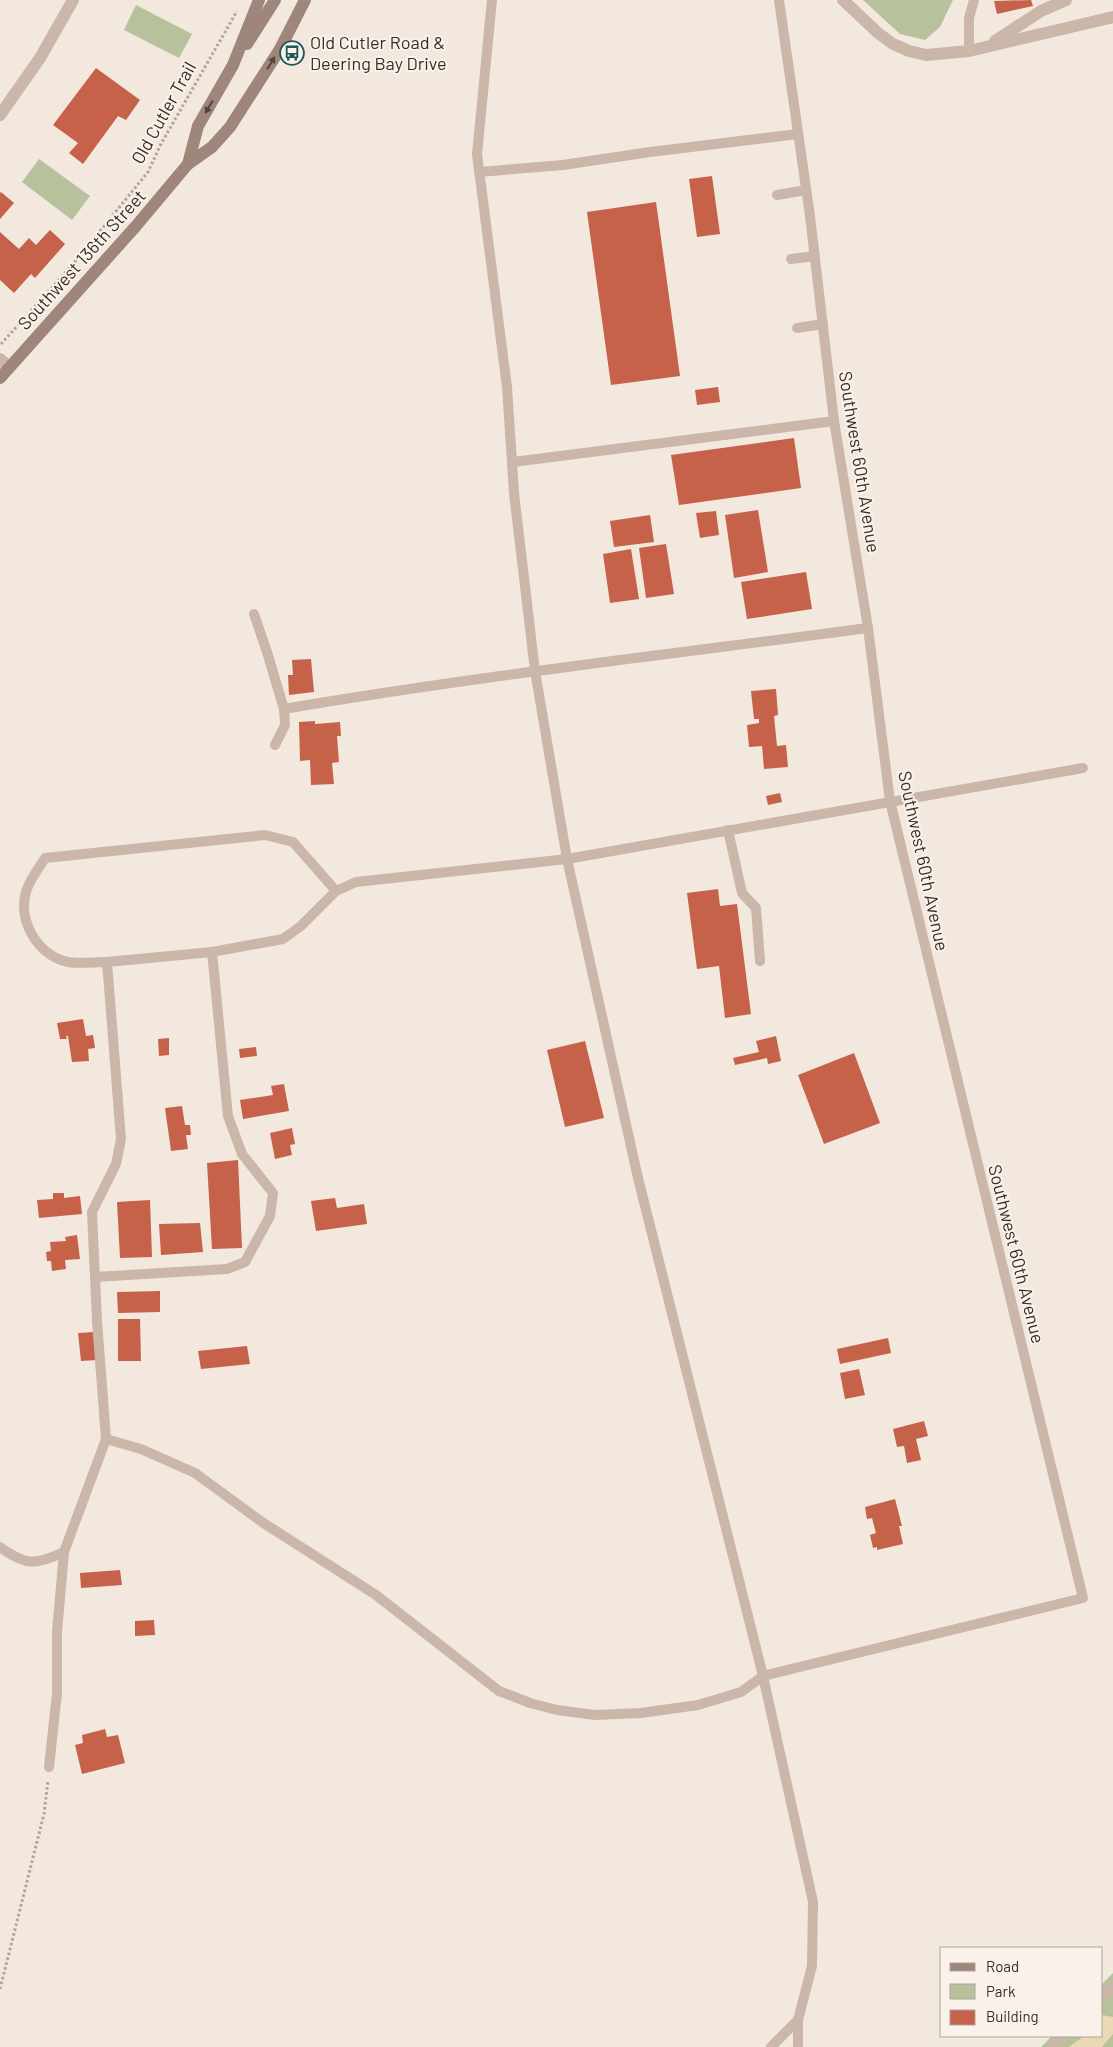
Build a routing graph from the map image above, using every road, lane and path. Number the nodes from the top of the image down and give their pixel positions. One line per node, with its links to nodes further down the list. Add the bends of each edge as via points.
1 (73, 0): 15 (street, via 40,58)
2 (259, 0): 14 (main road, Southwest 136th Street)
3 (275, 0): 14 (main road)
4 (306, 0): 17 (main road, Southwest 136th Street, one-way to 4, via 212,147 230,127 280,49)
5 (492, 0): 18 (lane, via 477,154)
6 (780, 0): 16 (lane, Southwest 60th Avenue)
7 (843, 0): 13 (street, via 878,33 901,48 935,56)
8 (974, 0): 13 (lane, via 969,18)
9 (1066, 0): 12 (street, via 1041,11)
10 (239, 7): 25 (path, Old Cutler Trail, via 148,172 74,263)
11 (1113, 17): 12 (street)
12 (989, 46): 13 (street)
13 (968, 51)
14 (233, 65): 17 (main road, Southwest 136th Street, one-way to 17, via 198,126)
15 (0, 115)
16 (798, 134): 18 (lane, via 563,165); 19 (lane, Southwest 60th Avenue)
17 (188, 164): 26 (main road, Southwest 136th Street, via 136,226)
18 (479, 172): 29 (lane, via 507,387)
19 (806, 190): 20 (lane); 21 (lane, Southwest 60th Avenue)
20 (777, 195)
21 (815, 256): 22 (lane); 23 (lane, Southwest 60th Avenue)
22 (791, 259)
23 (823, 324): 24 (lane); 28 (lane, Southwest 60th Avenue)
24 (796, 328)
25 (0, 345)
26 (5, 363): 27 (main road, Southwest 136th Street)
27 (0, 378)
28 (834, 420): 29 (lane); 31 (lane, Southwest 60th Avenue)
29 (513, 462): 32 (lane)
30 (254, 614): 33 (lane)
31 (868, 628): 32 (lane); 36 (lane, Southwest 60th Avenue)
32 (535, 671): 33 (lane); 38 (lane)
33 (284, 709): 34 (lane, via 285,725)
34 (275, 745)
35 (1083, 768): 36 (lane)
36 (890, 800): 37 (lane); 47 (lane, Southwest 60th Avenue, via 1083,1598)
37 (728, 830): 38 (lane); 42 (lane, via 742,893 756,908)
38 (567, 859): 39 (lane, via 356,882); 47 (lane, via 638,1178)
39 (336, 891): 40 (lane, via 283,939); 41 (lane, via 293,842 265,834 45,858 26,889 24,913 31,935 46,951 67,962)
40 (212, 952): 41 (lane); 43 (lane, via 228,1116 242,1154 273,1193 270,1216 245,1262 227,1269)
41 (107, 962): 43 (lane, via 121,1140 116,1164 92,1212)
42 (760, 962)
43 (95, 1277): 44 (lane)
44 (106, 1439): 46 (lane); 47 (lane, via 141,1449 195,1473 262,1522 376,1595 499,1691 530,1703 595,1715 641,1713 698,1705 741,1692)
45 (0, 1547): 46 (lane, via 13,1557 30,1563 48,1560)
46 (64, 1552): 48 (lane, via 57,1632 57,1693)
47 (764, 1676): 52 (lane, via 813,1902 812,1966)
48 (49, 1766): 50 (path, via 44,1814)
49 (1113, 1986): 51 (lane)
50 (0, 1989)
51 (1103, 1996)
52 (798, 2020): 54 (lane); 55 (lane)
53 (1063, 2037): 56 (lane)
54 (771, 2047)
55 (798, 2047)
56 (1052, 2047)

